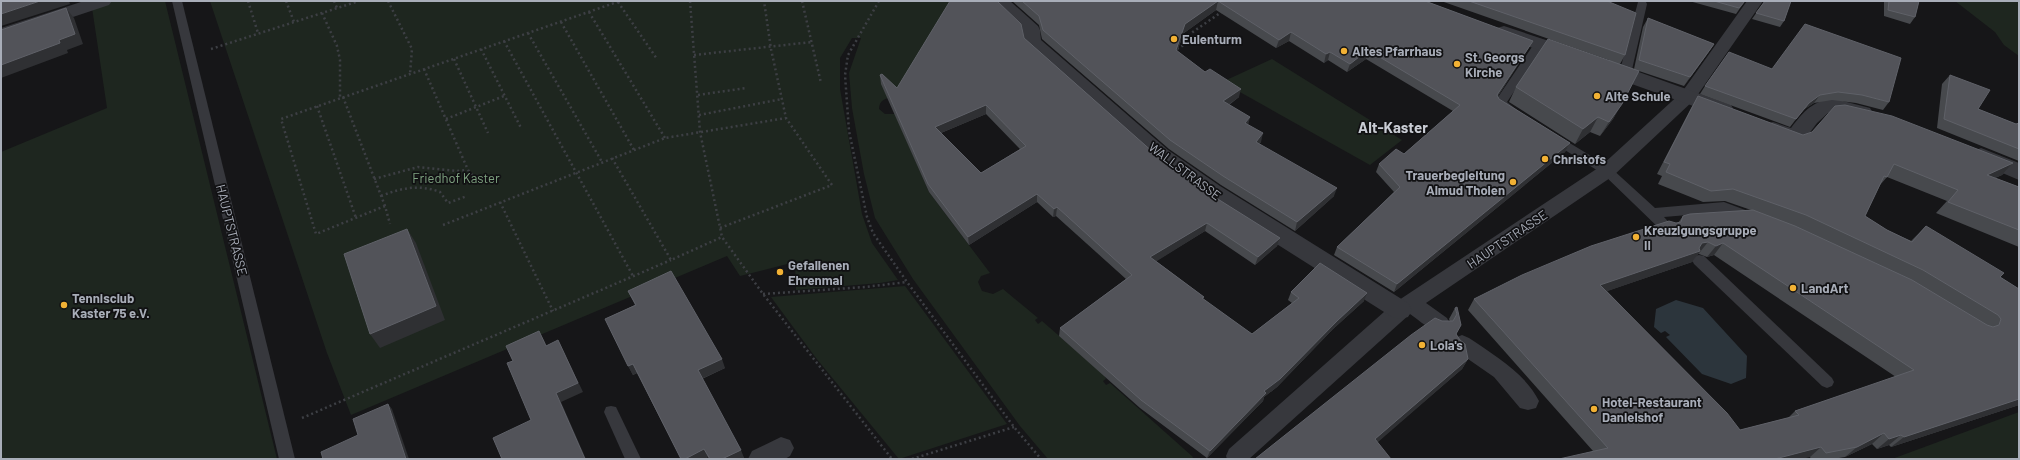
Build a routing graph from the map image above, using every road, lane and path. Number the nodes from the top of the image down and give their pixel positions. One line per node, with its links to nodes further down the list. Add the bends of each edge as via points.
1 (103, 1): 25 (street)
2 (177, 1): 32 (lane, HAUPTSTRASSE)
3 (248, 1): 23 (path)
4 (286, 1): 20 (path)
5 (334, 1): 16 (path)
6 (359, 1): 16 (path)
7 (388, 1): 37 (path, via 412,49)
8 (690, 1): 33 (path)
9 (764, 1): 29 (path)
10 (802, 1): 27 (path)
11 (879, 1): 84 (path, via 848,55 845,97 849,131 867,217 873,233)
12 (999, 1): 86 (street, WALLSTRASSE, via 1032,30 1032,42 1161,155 1212,192)
13 (1755, 1): 43 (street, HAUPTSTRASSE)
14 (619, 2): 19 (path); 35 (path)
15 (1642, 4): 38 (lane)
16 (337, 8): 18 (path)
17 (1224, 10): 31 (path, via 1187,36 1187,43)
18 (322, 12): 20 (path); 45 (path, via 337,46 340,60)
19 (589, 12): 21 (path); 58 (path)
20 (294, 22): 23 (path)
21 (560, 22): 24 (path); 60 (path)
22 (1488, 27): 28 (street)
23 (258, 33): 32 (path)
24 (528, 33): 26 (path); 62 (path)
25 (1, 35)
26 (504, 41): 30 (path); 65 (path)
27 (812, 42): 29 (path); 39 (path)
28 (1540, 44): 38 (street); 50 (lane, via 1500,103)
29 (771, 47): 33 (path); 46 (path)
30 (481, 49): 34 (path); 41 (path)
31 (1174, 50)
32 (189, 55): 94 (lane, HAUPTSTRASSE)
33 (694, 56): 42 (path)
34 (454, 59): 36 (path); 48 (path)
35 (657, 59)
36 (424, 69): 37 (path); 53 (path)
37 (410, 74): 44 (path)
38 (1625, 74): 43 (street)
39 (821, 83)
40 (746, 88): 42 (path)
41 (504, 96): 48 (path); 54 (path)
42 (698, 96): 49 (path)
43 (1688, 96): 52 (street, via 1795,138 1820,109 1845,108); 64 (street, HAUPTSTRASSE)
44 (343, 97): 45 (path); 68 (path)
45 (340, 98): 47 (path)
46 (782, 99): 49 (path); 51 (path)
47 (317, 106): 74 (path); 74 (path, via 281,119 316,234)
48 (476, 106): 53 (path); 57 (path)
49 (699, 115): 56 (path)
50 (1520, 116)
51 (786, 118): 56 (path); 78 (path, via 832,185)
52 (1878, 118)
53 (446, 119): 63 (path)
54 (521, 128)
55 (1540, 129): 64 (lane)
56 (700, 132): 58 (path); 78 (path)
57 (488, 133)
58 (665, 138): 60 (path)
59 (1964, 149): 66 (street)
60 (634, 150): 61 (path)
61 (612, 158): 62 (path); 81 (path)
62 (602, 162): 65 (path)
63 (468, 170): 67 (path); 68 (path, via 418,167)
64 (1607, 171): 73 (lane); 86 (street, HAUPTSTRASSE)
65 (576, 172): 71 (path); 83 (path)
66 (2019, 172)
67 (473, 176)
68 (374, 179): 69 (path)
69 (381, 196): 70 (path, via 420,186 440,192 448,203); 72 (path)
70 (467, 196)
71 (500, 202): 77 (path); 87 (path)
72 (385, 206): 74 (path); 76 (path)
73 (1652, 213): 75 (lane, via 1724,207); 79 (lane)
74 (356, 218)
75 (1761, 221)
76 (390, 224)
77 (443, 225)
78 (720, 228): 80 (path)
79 (1668, 228)
80 (722, 237): 81 (path); 85 (path)
81 (671, 260): 83 (path)
82 (1699, 260): 90 (lane)
83 (633, 276): 87 (path)
84 (907, 282): 85 (path); 93 (path)
85 (763, 294): 98 (path)
86 (1405, 307): 88 (street); 95 (street, HAUPTSTRASSE)
87 (553, 310): 94 (path)
88 (1440, 324)
89 (1462, 344): 91 (street, via 1501,371)
90 (1828, 382)
91 (1528, 401)
92 (611, 412): 97 (lane)
93 (1014, 427): 99 (path); 100 (path)
94 (280, 428): 96 (lane, HAUPTSTRASSE)
95 (1237, 456)
96 (287, 459)
97 (633, 459)
98 (892, 459)
99 (912, 459)
100 (1041, 459)

